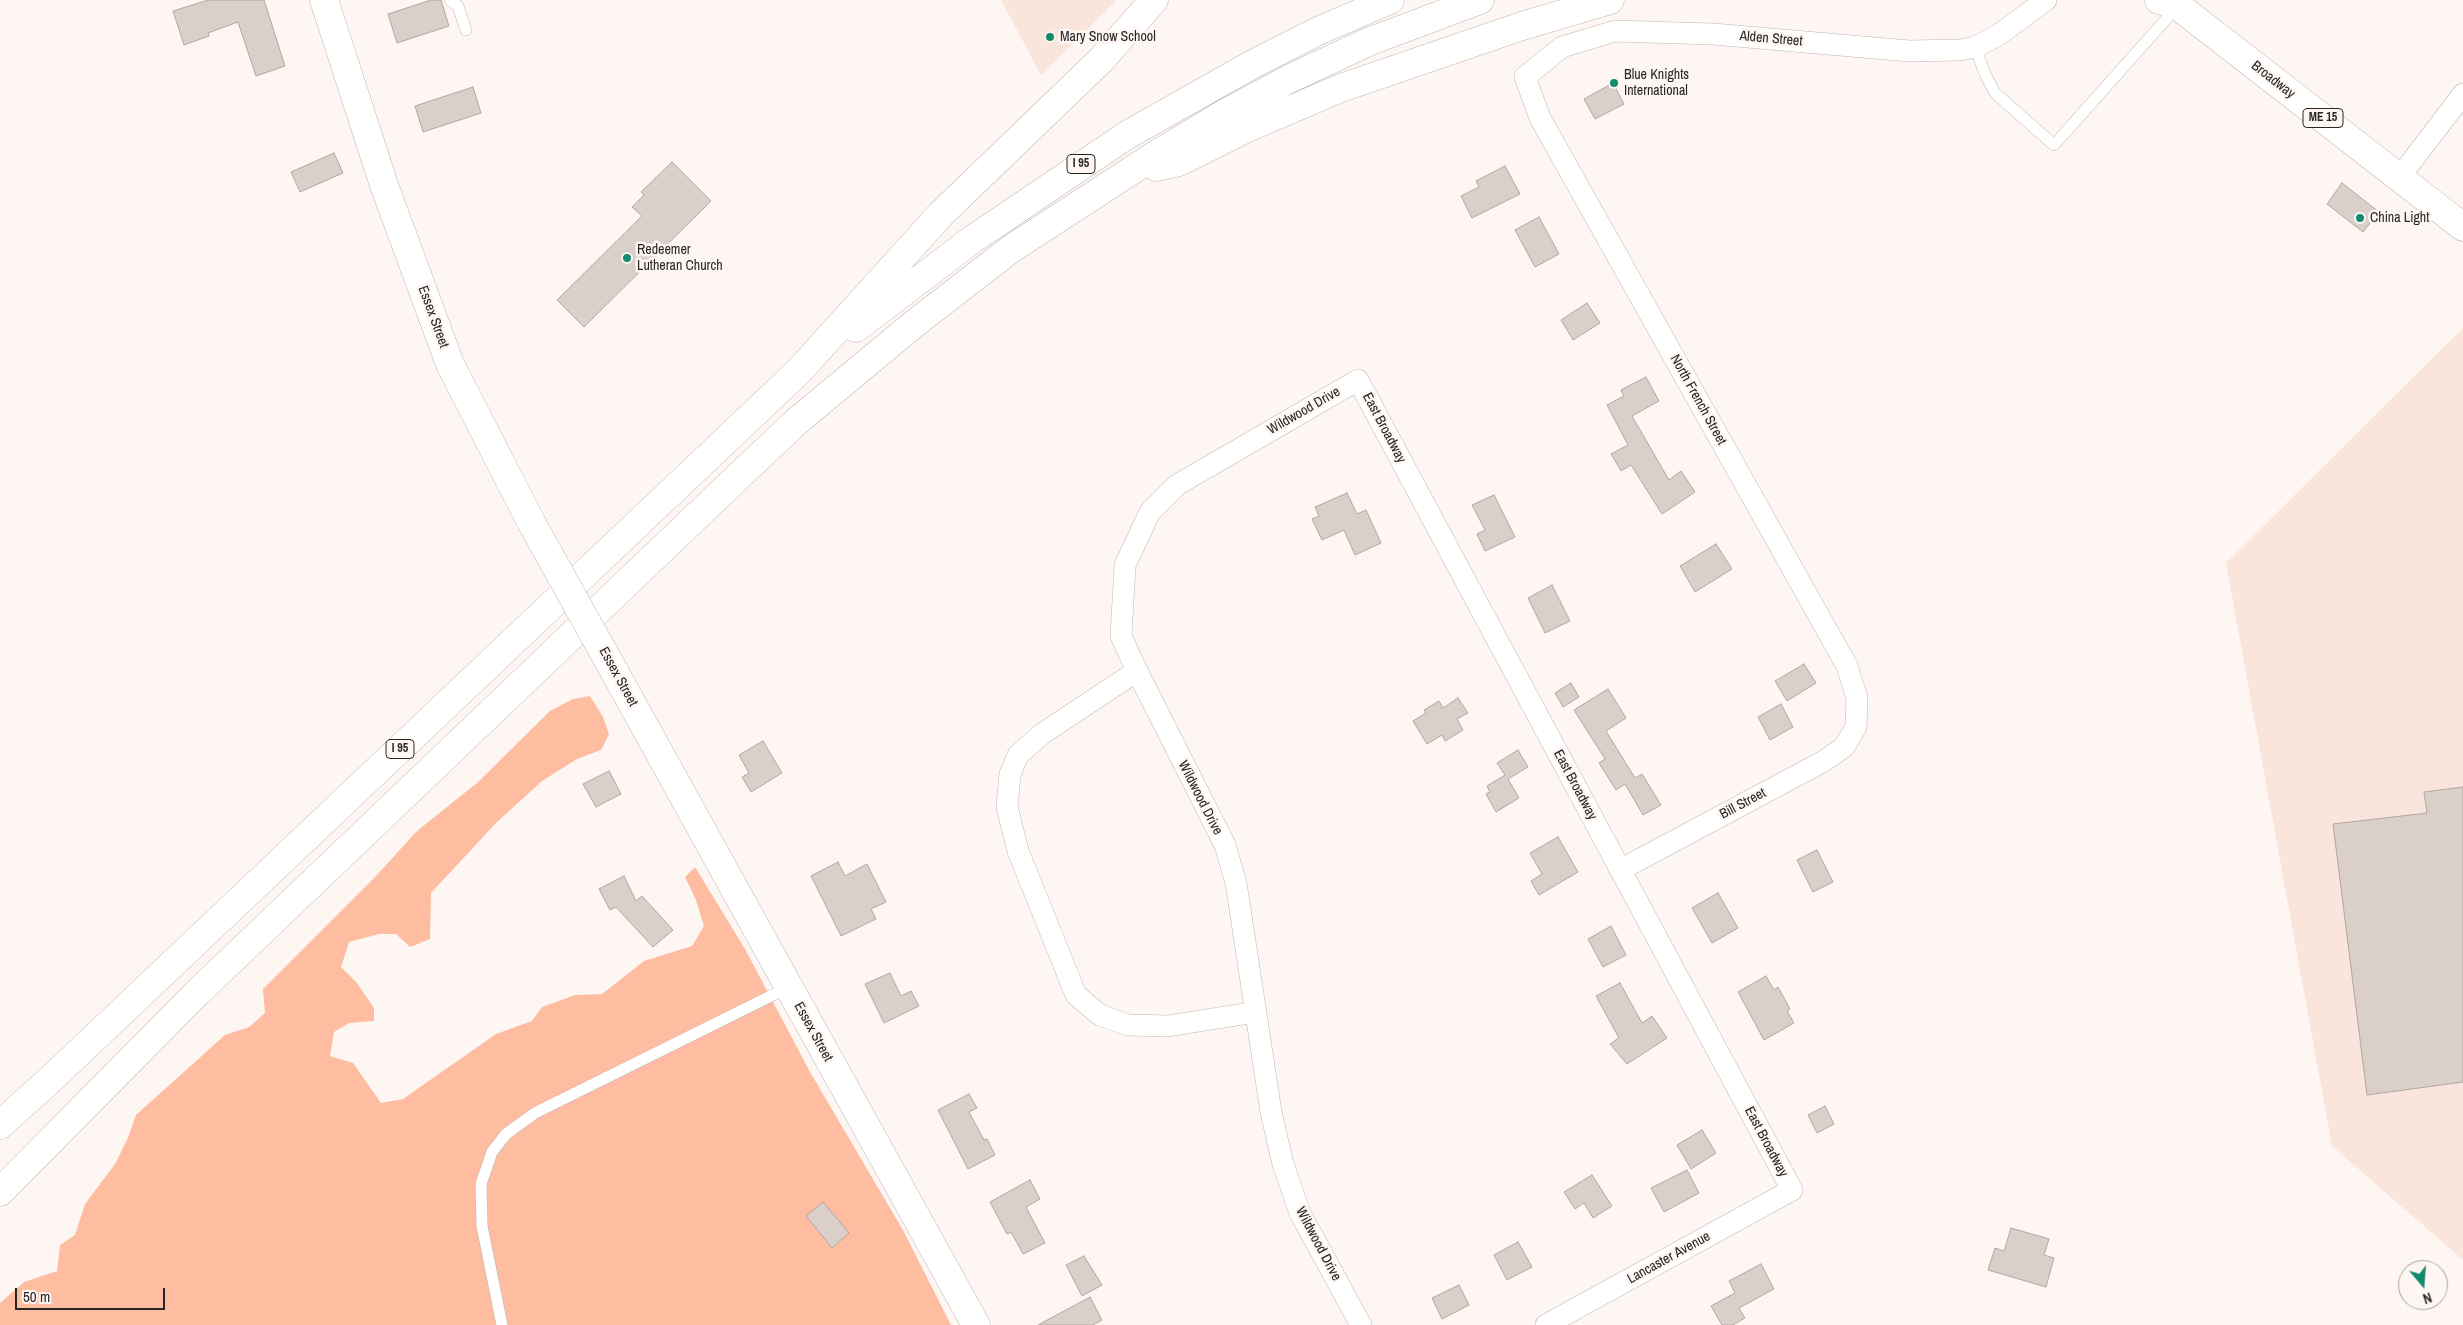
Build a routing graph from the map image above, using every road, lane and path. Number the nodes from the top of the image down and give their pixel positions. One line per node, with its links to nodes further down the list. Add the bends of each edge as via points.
1 (450, 0): 11 (lane, via 458,6)
2 (1154, 0): 18 (main road, via 1101,60 941,214)
3 (1390, 0): 18 (main road, I 95, via 1253,64 1095,155 917,279)
4 (1480, 0): 15 (main road, I 95, via 1368,42 1289,79 1187,135)
5 (1610, 0): 15 (main road, via 1522,26 1341,88 1243,130 1179,162)
6 (2035, 0): 10 (street, Alden Street)
7 (2046, 0): 10 (street, Alden Street)
8 (330, 1): 23 (main road, Essex Street, bridge, via 384,185 450,364 531,522)
9 (2174, 2): 12 (lane, via 2054,145 1995,93); 16 (main road, Broadway / ME 15)
10 (2020, 19): 12 (street, Alden Street)
11 (466, 30)
12 (1975, 47): 13 (street, Alden Street, via 1946,52 1909,51 1713,34 1615,31 1562,47)
13 (1525, 77): 21 (street, North French Street, via 1540,118 1846,666 1857,698)
14 (2463, 94): 16 (street)
15 (1128, 173): 27 (main road, I 95, via 1010,250 796,422 198,993)
16 (2399, 178): 17 (main road, Broadway / ME 15)
17 (2463, 227)
18 (799, 371): 25 (main road, I 95)
19 (1358, 380): 20 (street, Wildwood Drive, via 1177,485 1150,512 1125,565 1123,587 1121,636); 22 (street, East Broadway)
20 (1137, 671): 24 (street, Wildwood Drive, via 1224,845 1236,883); 24 (street, via 1042,734 1018,756 1010,774 1006,807 1018,851 1076,995 1100,1015 1128,1025 1168,1026)
21 (1856, 727): 22 (street, Bill Street, via 1844,747 1824,761)
22 (1620, 870): 26 (street, East Broadway)
23 (789, 987): 28 (lane, via 535,1113 506,1134 492,1152 481,1184 482,1226); 29 (main road, Essex Street)
24 (1256, 1012): 30 (street, Wildwood Drive, via 1271,1112 1283,1164 1297,1205)
25 (0, 1125)
26 (1792, 1190): 31 (street, Lancaster Avenue)
27 (0, 1192)
28 (502, 1325)
29 (976, 1325)
30 (1361, 1325)
31 (1546, 1325)

